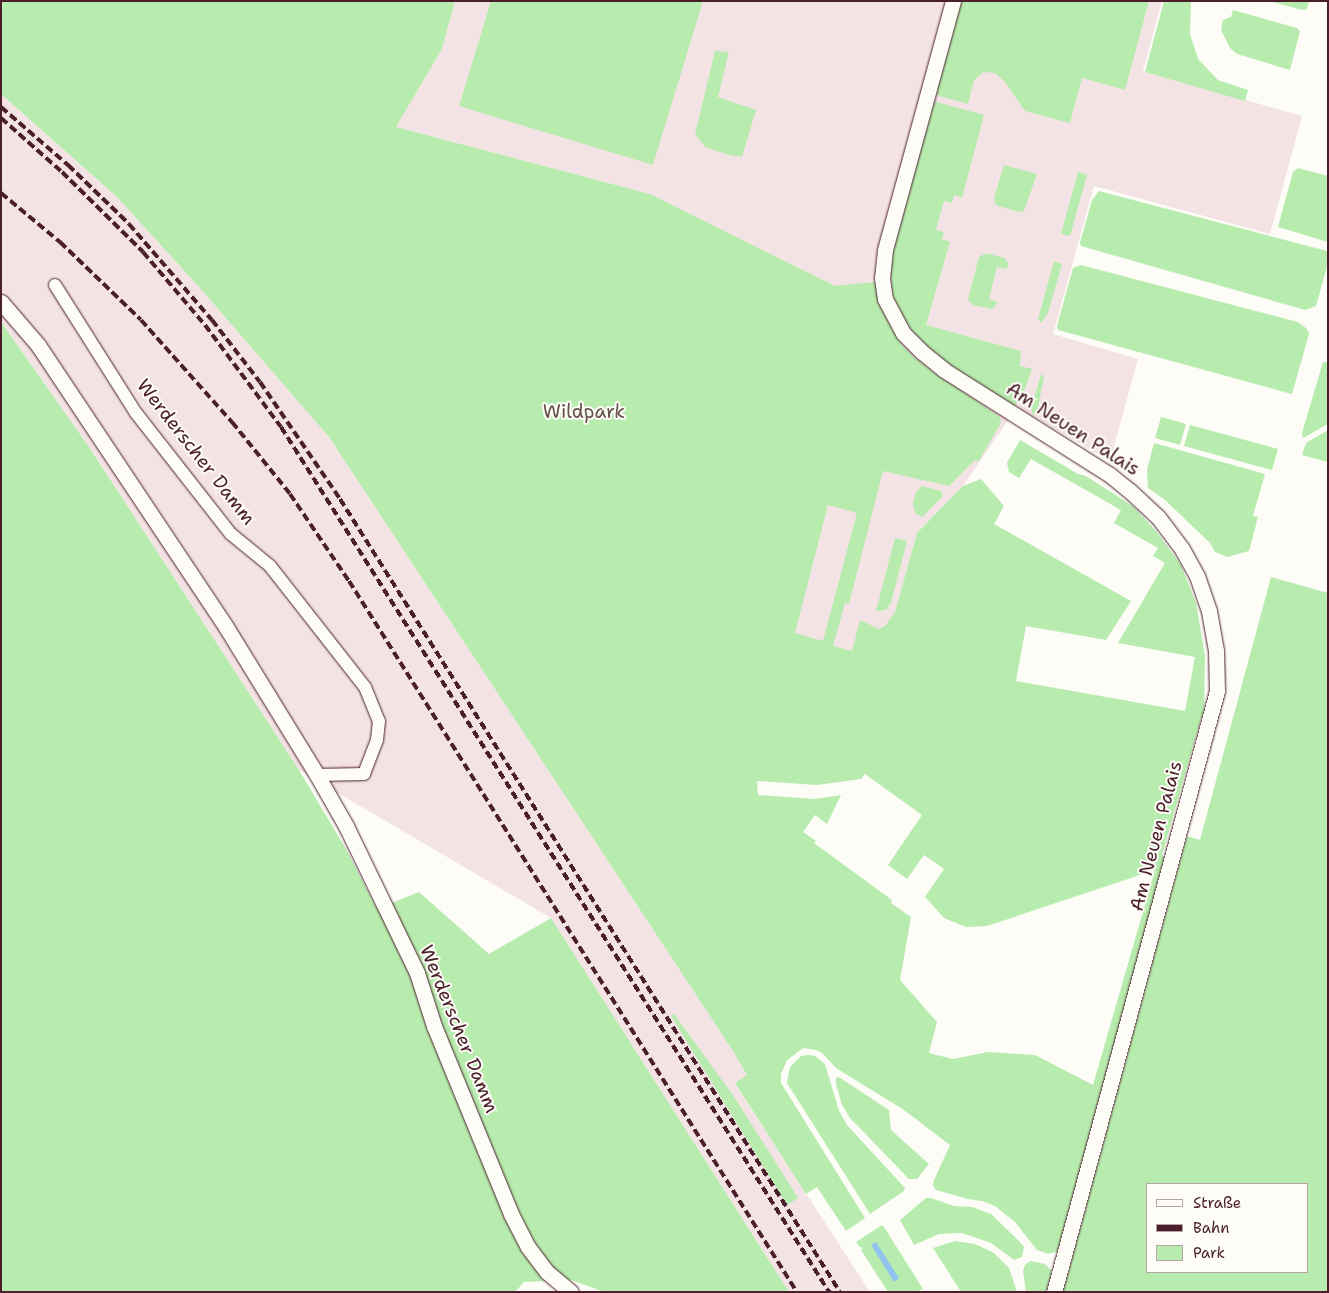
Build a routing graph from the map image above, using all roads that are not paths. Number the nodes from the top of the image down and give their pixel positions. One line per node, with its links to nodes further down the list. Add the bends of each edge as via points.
1 (953, 1): 6 (street, Am Neuen Palais, via 885,250 882,278 885,298 903,333 944,370 1110,475 1158,517 1197,576 1209,611 1216,650 1217,691)
2 (54, 285): 4 (street, Werderscher Damm, via 142,420 231,534 270,566 365,686 379,721 378,740 364,774)
3 (1, 302): 4 (street, Werderscher Damm, via 38,345 226,627)
4 (317, 775): 5 (street, Werderscher Damm, via 346,826 417,973 434,1026 511,1214 528,1247 547,1272)
5 (571, 1292)
6 (1054, 1292)

